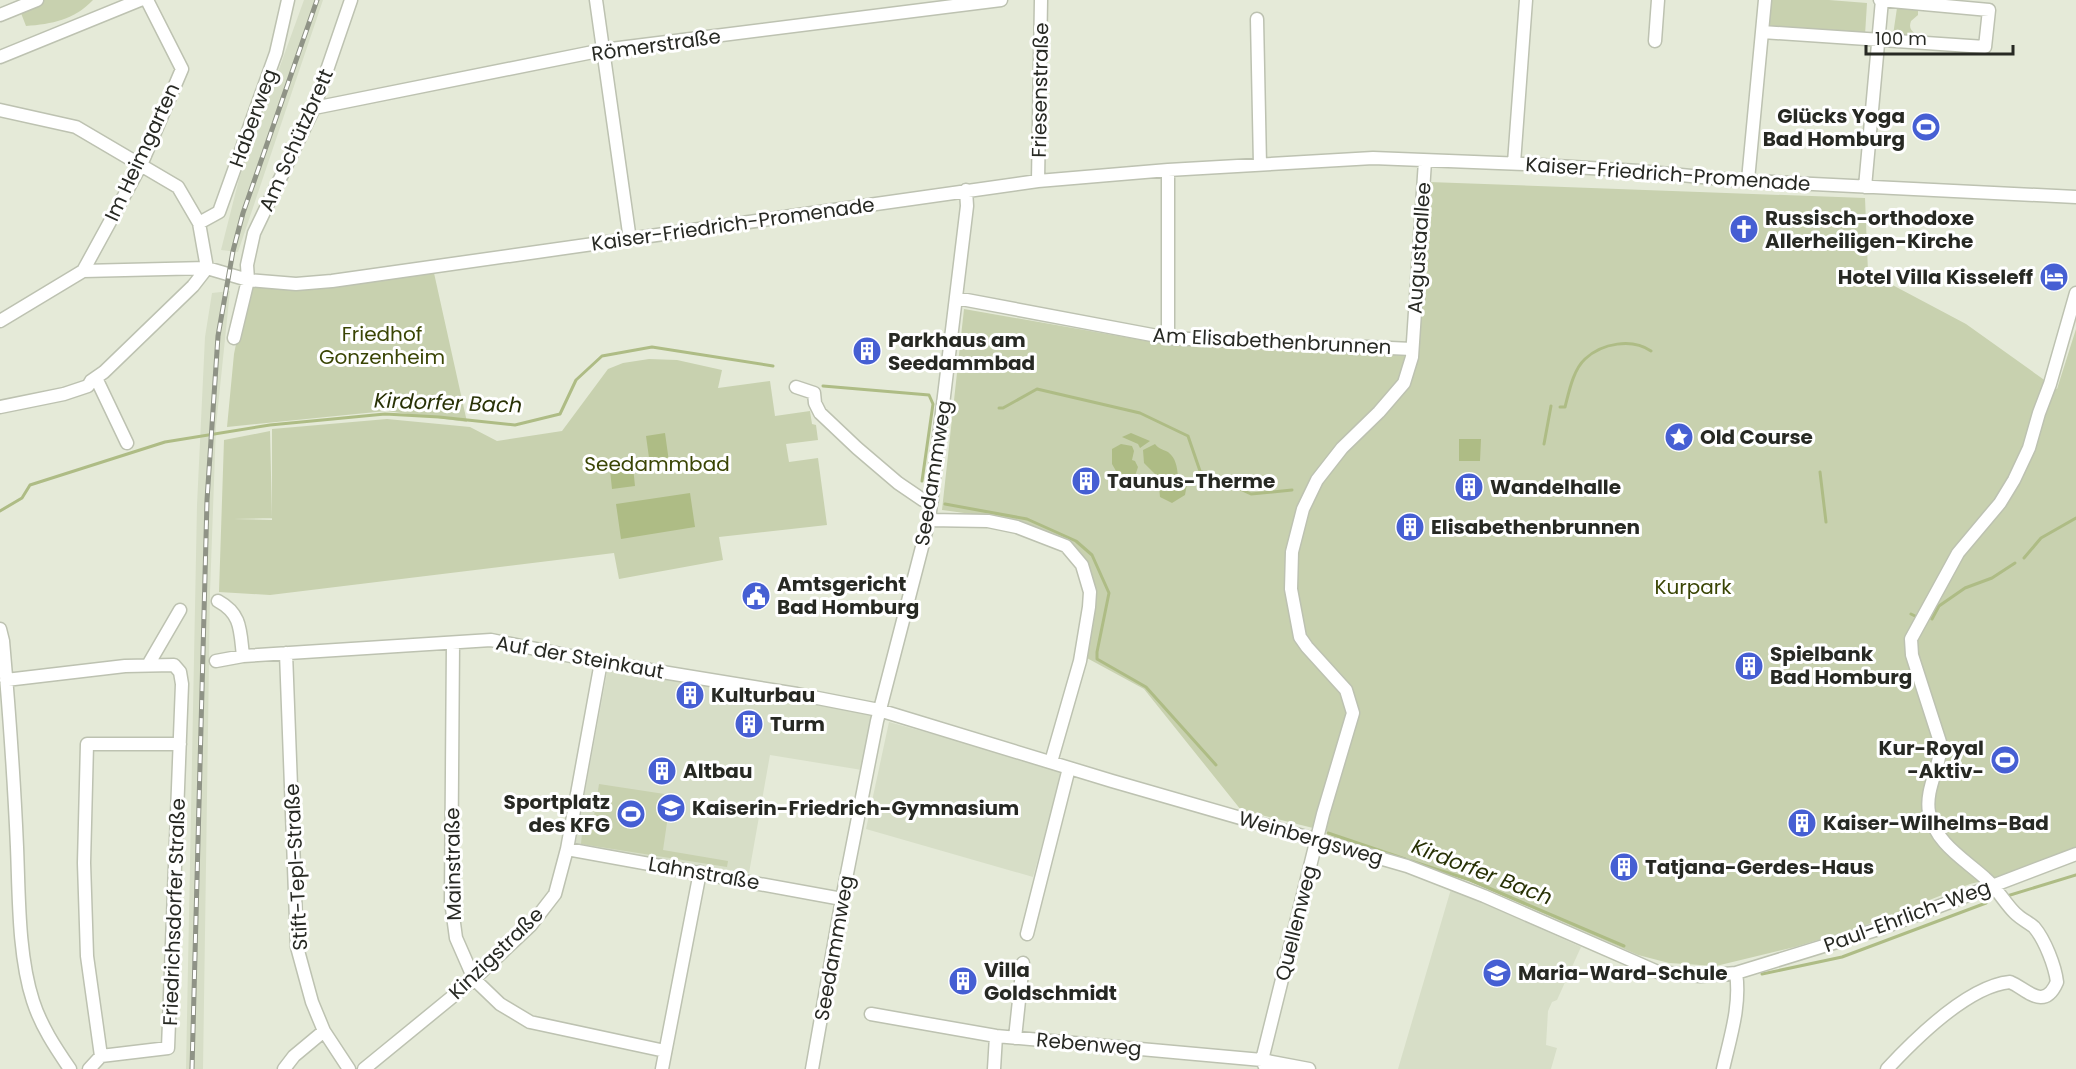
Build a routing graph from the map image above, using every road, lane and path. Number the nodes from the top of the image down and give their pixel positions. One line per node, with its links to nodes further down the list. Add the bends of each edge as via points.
1 (37, 0): 13 (street)
2 (140, 0): 18 (street)
3 (147, 0): 26 (street, Im Heimgarten, via 182,69)
4 (288, 0): 34 (street, Haberweg, via 276,53 219,212)
5 (351, 0): 22 (street, Am Schützbrett)
6 (596, 0): 19 (street)
7 (1001, 0): 19 (street, Römerstraße)
8 (1041, 0): 30 (street, Friesenstraße)
9 (1526, 0): 25 (street)
10 (1658, 0): 16 (street)
11 (1765, 0): 15 (street)
12 (1881, 0): 17 (street); 17 (street, via 1989,10 1985,47)
13 (0, 15)
14 (1257, 20): 27 (street)
15 (1762, 32): 17 (street); 29 (street)
16 (1655, 41)
17 (1879, 41): 31 (street)
18 (25, 48): 20 (street); 21 (street)
19 (603, 50): 22 (street, Römerstraße); 35 (street)
20 (0, 57)
21 (0, 64)
22 (314, 108): 38 (street, Am Schützbrett, via 254,233 247,265)
23 (0, 110): 26 (street, via 76,127)
24 (1425, 161): 25 (street, Kaiser-Friedrich-Promenade); 27 (street, Kaiser-Friedrich-Promenade, via 1373,158); 44 (street, Augustaallee)
25 (1514, 163): 29 (street, Kaiser-Friedrich-Promenade)
26 (141, 165): 34 (street, via 178,187); 37 (street, Im Heimgarten)
27 (1260, 165): 28 (street, Kaiser-Friedrich-Promenade)
28 (1168, 170): 30 (street, Kaiser-Friedrich-Promenade); 42 (street)
29 (1748, 180): 31 (street, Kaiser-Friedrich-Promenade)
30 (1038, 181): 32 (street, Kaiser-Friedrich-Promenade)
31 (1865, 187): 33 (street, Kaiser-Friedrich-Promenade)
32 (966, 190): 35 (street, Kaiser-Friedrich-Promenade); 40 (street, Seedammweg)
33 (2076, 197)
34 (199, 224): 36 (street)
35 (630, 240): 38 (street, Kaiser-Friedrich-Promenade, via 332,281 296,284)
36 (207, 268): 37 (street, Kaiser-Friedrich-Promenade); 38 (street, Kaiser-Friedrich-Promenade); 45 (street)
37 (83, 271): 41 (street)
38 (249, 280): 43 (street, Am Schützbrett)
39 (2076, 293): 70 (street, via 2029,448 2014,480 2000,503 1958,552 1911,639 1912,655 1941,745 1929,813 1948,847)
40 (956, 298): 42 (street, Am Elisabethenbrunnen); 50 (street, Seedammweg)
41 (0, 321)
42 (1168, 338): 44 (street, Am Elisabethenbrunnen)
43 (234, 339)
44 (1412, 349): 49 (street, Augustaallee, via 1404,383)
45 (96, 378): 47 (street, via 88,386 64,394); 48 (street)
46 (796, 387): 50 (street, via 814,393 820,413 885,473 923,500)
47 (0, 407)
48 (128, 443)
49 (1317, 480): 66 (street, Quellenweg, via 1303,509 1292,552 1291,589 1300,637 1346,690 1353,713)
50 (932, 500): 51 (street, Seedammweg)
51 (930, 520): 62 (street, Seedammweg); 64 (street, via 988,520 1017,527 1066,546 1082,566 1090,592 1087,618 1080,661)
52 (218, 601): 57 (street, via 238,618)
53 (180, 610): 60 (street)
54 (0, 629): 61 (street)
55 (453, 643): 56 (street, Auf der Steinkaut); 59 (street, Auf der Steinkaut, via 491,640); 75 (street, Mainstraße, via 451,902 456,938)
56 (286, 653): 57 (street, Auf der Steinkaut); 77 (street, Stift-Tepl-Straße, via 297,947)
57 (243, 656): 58 (street, Auf der Steinkaut)
58 (216, 661)
59 (602, 662): 62 (street, Auf der Steinkaut); 67 (street, Kinzigstraße)
60 (148, 665): 61 (street, Friedrichsdorfer Straße); 63 (street, Friedrichsdorfer Straße, via 174,665 180,672)
61 (6, 680): 83 (street, via 26,970 48,1037)
62 (879, 710): 64 (street, Weinbergsweg); 71 (street, Seedammweg)
63 (180, 744): 81 (street, Friedrichsdorfer Straße, via 168,1048); 81 (street, via 87,744 87,956)
64 (1051, 762): 65 (street, Weinbergsweg)
65 (1069, 768): 66 (street, Weinbergsweg); 72 (street)
66 (1317, 840): 74 (street, Weinbergsweg, via 1433,876 1658,972 1700,976); 82 (street, Quellenweg)
67 (567, 849): 69 (street, Lahnstraße); 75 (street, Kinzigstraße, via 555,894 531,925)
68 (2076, 854): 70 (street, Paul-Ehrlich-Weg)
69 (700, 872): 71 (street, Lahnstraße); 80 (street)
70 (1992, 885): 74 (street, Paul-Ehrlich-Weg, via 1882,928); 93 (street, via 2040,935 2056,979 2055,987 2037,997 2010,982 1993,985 1937,1021)
71 (842, 899): 89 (street, Seedammweg)
72 (1027, 934)
73 (1023, 963): 79 (street)
74 (1736, 973): 92 (street, via 1734,1021)
75 (474, 979): 80 (street, Mainstraße, via 500,1004 530,1023); 87 (street, Kinzigstraße)
76 (871, 1014): 78 (street, Rebenweg)
77 (324, 1031): 85 (street); 86 (street, Stift-Tepl-Straße)
78 (996, 1036): 79 (street, Rebenweg); 90 (street)
79 (1015, 1038): 82 (street, Rebenweg)
80 (665, 1051): 88 (street)
81 (101, 1056): 84 (street)
82 (1264, 1065): 91 (street, Rebenweg)
83 (70, 1069)
84 (89, 1069)
85 (284, 1069)
86 (350, 1069)
87 (364, 1069)
88 (662, 1069)
89 (812, 1069)
90 (994, 1069)
91 (1309, 1069)
92 (1723, 1069)
93 (1887, 1069)

